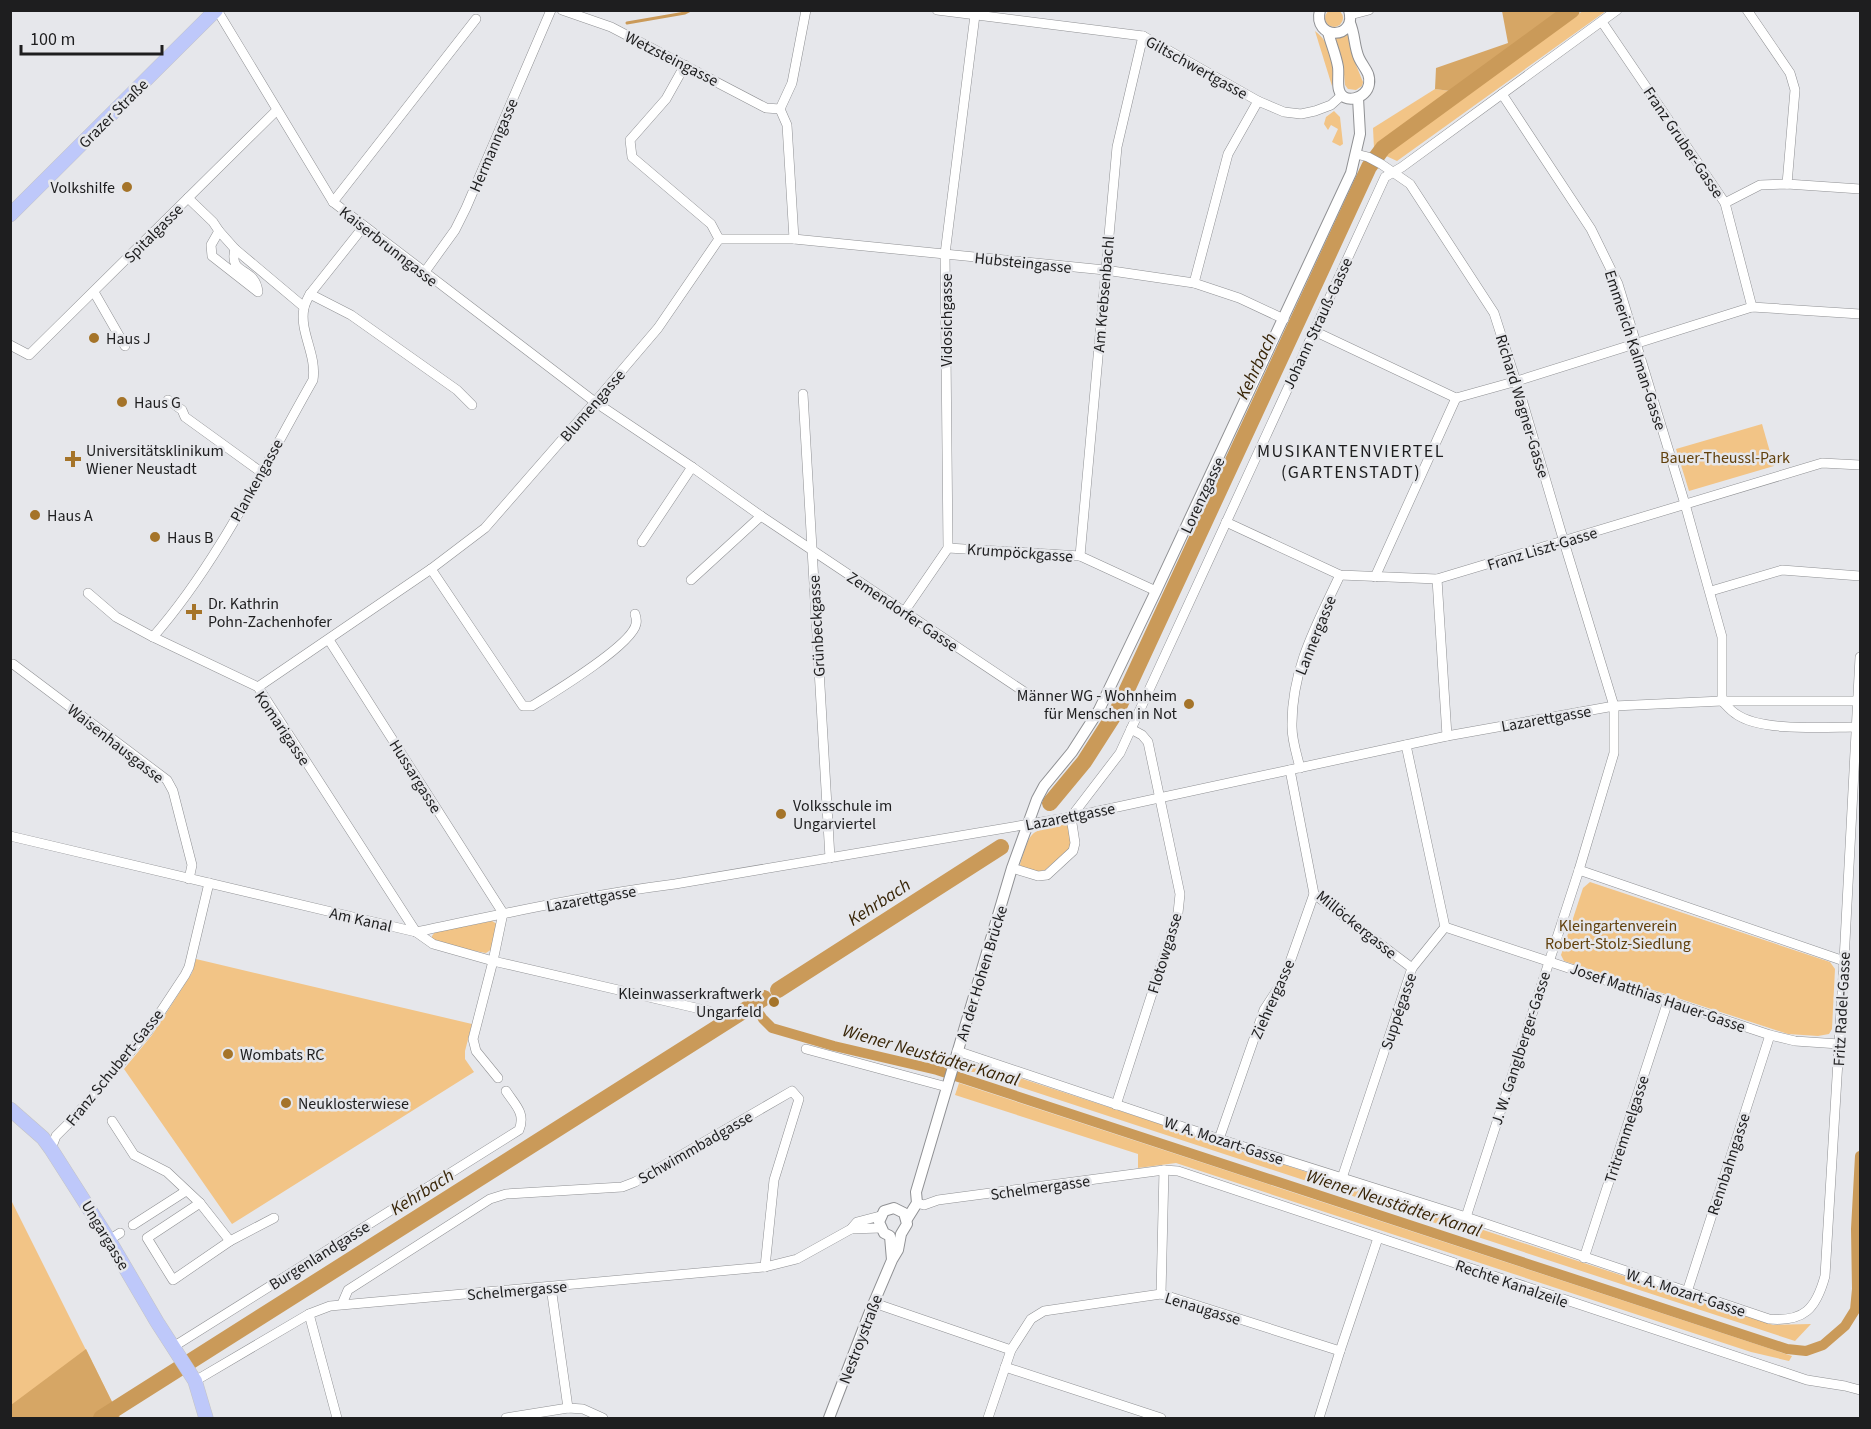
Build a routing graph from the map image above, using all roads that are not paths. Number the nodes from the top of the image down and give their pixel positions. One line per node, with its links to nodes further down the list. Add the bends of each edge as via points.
1 (216, 10): 22 (street, Kaiserbrunngasse); 30 (main road, Grazer Straße)
2 (551, 10): 38 (street, Hermanngasse, via 466,208)
3 (562, 10): 16 (street, Wetzsteingasse, via 611,27)
4 (806, 10): 21 (street, via 792,83)
5 (937, 10): 10 (street, Giltschwertgasse)
6 (1320, 10): 14 (street, via 1319,22)
7 (1369, 10): 11 (street)
8 (1617, 10): 13 (street, Johann Strauß-Gasse)
9 (1747, 10): 25 (street, via 1791,73 1795,90)
10 (975, 15): 15 (street, Giltschwertgasse); 36 (street, Vidosichgasse)
11 (1350, 16): 14 (street, via 1341,32); 19 (street, via 1359,59 1370,82)
12 (476, 19): 28 (street)
13 (1602, 22): 17 (street, Johann Strauß-Gasse); 29 (street, Franz Gruber-Gasse)
14 (1328, 32): 18 (street)
15 (1143, 36): 20 (street, Giltschwertgasse); 37 (street, Am Krebsenbachl, via 1117,147)
16 (685, 65): 21 (street, Wetzsteingasse, via 766,108); 33 (street, via 666,99 630,140 632,157 711,224)
17 (1502, 94): 24 (street, Johann Strauß-Gasse); 47 (street, Emmerich Kalman-Gasse, via 1591,229 1618,284)
18 (1342, 95): 19 (street); 20 (street, Giltschwertgasse, via 1331,105 1301,114 1284,112)
19 (1358, 98): 23 (street, Lorenzgasse, via 1360,134)
20 (1258, 101): 39 (street, via 1228,154)
21 (780, 109): 34 (street, via 787,125)
22 (276, 111): 27 (street, Spitalgasse); 28 (street, Kaiserbrunngasse)
23 (1356, 154): 24 (street, Richard Wagner-Gasse); 45 (street, Lorenzgasse, via 1352,173)
24 (1393, 171): 46 (street, Johann Strauß-Gasse, via 1385,177); 50 (street, Richard Wagner-Gasse, via 1410,184 1494,313)
25 (1787, 184): 26 (street); 29 (street, via 1760,185)
26 (1860, 189)
27 (188, 198): 32 (street); 40 (street, Spitalgasse)
28 (333, 202): 31 (street, Kaiserbrunngasse)
29 (1725, 202): 43 (street, Franz Gruber-Gasse)
30 (10, 215)
31 (364, 226): 38 (street, Kaiserbrunngasse); 41 (street)
32 (219, 231): 35 (street); 35 (street, via 211,245 212,256 258,292 252,278 234,264)
33 (719, 239): 34 (street, Hubsteingasse); 54 (street, Blumengasse, via 658,328)
34 (794, 239): 36 (street, Hubsteingasse)
35 (235, 249): 42 (street)
36 (945, 255): 37 (street, Hubsteingasse); 64 (street, Vidosichgasse)
37 (1105, 270): 39 (street, Hubsteingasse); 66 (street, Am Krebsenbachl)
38 (424, 273): 54 (street, Kaiserbrunngasse)
39 (1194, 283): 45 (street, Hubsteingasse)
40 (94, 292): 48 (street, Spitalgasse, via 30,355); 49 (street)
41 (310, 294): 42 (street); 55 (street, via 351,315 457,390)
42 (304, 307): 58 (street, Plankengasse, via 304,326 315,367 313,380)
43 (1752, 307): 44 (street); 47 (street)
44 (1860, 314)
45 (1284, 319): 73 (street, Lorenzgasse)
46 (1314, 331): 52 (street); 61 (street, Johann Strauß-Gasse)
47 (1635, 343): 50 (street); 59 (street, Emmerich Kalman-Gasse)
48 (10, 345)
49 (124, 346)
50 (1516, 381): 52 (street); 63 (street, Richard Wagner-Gasse)
51 (803, 394): 65 (street, Grünbeckgasse)
52 (1456, 398): 70 (street)
53 (168, 400): 58 (street, via 185,417)
54 (596, 402): 57 (street, Zemendorfer Gasse); 67 (street, Blumengasse, via 485,528)
55 (472, 405)
56 (1860, 465): 59 (street, Franz Liszt-Gasse, via 1822,463)
57 (692, 467): 60 (street, Zemendorfer Gasse); 62 (street)
58 (261, 472): 78 (street, Plankengasse, via 214,554)
59 (1685, 504): 63 (street, Franz Liszt-Gasse); 74 (street, Emmerich Kalman-Gasse)
60 (761, 516): 65 (street, Zemendorfer Gasse); 72 (street)
61 (1227, 522): 68 (street, Franz Liszt-Gasse); 88 (street, Johann Strauß-Gasse)
62 (642, 542)
63 (1564, 542): 71 (street, Franz Liszt-Gasse); 86 (street, Richard Wagner-Gasse)
64 (948, 548): 66 (street, Krumpöckgasse); 76 (street)
65 (812, 550): 76 (street, Zemendorfer Gasse); 96 (street, Grünbeckgasse)
66 (1080, 556): 73 (street, Krumpöckgasse)
67 (431, 569): 77 (street, via 523,705 532,706 589,669 627,638 636,624); 79 (street, Blumengasse)
68 (1340, 575): 70 (street, Franz Liszt-Gasse); 91 (street, Lannergasse, via 1303,656 1293,693)
69 (1860, 576): 74 (street, via 1782,570)
70 (1375, 577): 71 (street, Franz Liszt-Gasse)
71 (1437, 579): 89 (street)
72 (691, 580)
73 (1156, 591): 94 (street, Lorenzgasse, via 1099,710 1044,786)
74 (1711, 591): 84 (street, Emmerich Kalman-Gasse, via 1722,637)
75 (88, 593): 78 (street, Komarigasse, via 116,617)
76 (904, 612): 83 (street, Zemendorfer Gasse)
77 (635, 614)
78 (153, 637): 82 (street, Komarigasse)
79 (329, 640): 82 (street, Blumengasse); 102 (street, Hussargasse)
80 (1860, 657): 85 (street, Fritz Radel-Gasse)
81 (13, 664): 99 (street, Waisenhausgasse, via 166,780 173,792 192,865)
82 (258, 687): 104 (street, Komarigasse)
83 (1026, 693)
84 (1722, 701): 85 (street, Lazarettgasse); 86 (street, Lazarettgasse); 87 (street, via 1736,714 1755,723)
85 (1858, 701): 87 (street, Fritz Radel-Gasse)
86 (1614, 706): 89 (street, Lazarettgasse); 98 (street, J. W. Ganglberger-Gasse, via 1614,753)
87 (1857, 727): 107 (street, Fritz Radel-Gasse)
88 (1131, 729): 92 (street, via 1148,742); 93 (street, Johann Strauß-Gasse, via 1120,753)
89 (1447, 736): 90 (street, Lazarettgasse)
90 (1406, 745): 91 (street, Lazarettgasse); 103 (street)
91 (1295, 769): 92 (street, Lazarettgasse); 101 (street, Millöckergasse)
92 (1160, 798): 93 (street, Lazarettgasse); 118 (street, Flotowgasse, via 1180,894 1178,913)
93 (1071, 817): 94 (street, Lazarettgasse); 97 (street, via 1076,843 1073,851 1047,875)
94 (1027, 824): 96 (street, Lazarettgasse); 97 (street, An der Hohen Brücke)
95 (10, 836): 99 (street, Am Kanal)
96 (830, 858): 102 (street, Lazarettgasse)
97 (1012, 868): 114 (street, An der Hohen Brücke)
98 (1579, 870): 105 (street, J. W. Ganglberger-Gasse); 107 (street)
99 (189, 879): 100 (street, Am Kanal)
100 (209, 883): 104 (street, Am Kanal); 122 (street, Franz Schubert-Gasse, via 185,975 148,1031 56,1136)
101 (1314, 894): 108 (street, Millöckergasse); 121 (street, Ziehrergasse, via 1284,980 1263,1010)
102 (503, 913): 104 (street, Lazarettgasse); 106 (street)
103 (1445, 927): 105 (street, Josef Matthias Hauer-Gasse); 108 (street, Suppégasse)
104 (416, 932): 106 (street, Am Kanal, via 433,944)
105 (1548, 960): 109 (street, Josef Matthias Hauer-Gasse); 130 (street, J. W. Ganglberger-Gasse)
106 (493, 961): 110 (street, Am Kanal); 115 (street, via 473,1039 476,1051)
107 (1844, 962): 112 (street, Fritz Radel-Gasse)
108 (1412, 968): 124 (street, Suppégasse)
109 (1668, 1000): 111 (street, Josef Matthias Hauer-Gasse); 139 (street, Tritremmelgasse)
110 (709, 1011)
111 (1770, 1035): 112 (street, Josef Matthias Hauer-Gasse); 142 (street, Rennbahngasse)
112 (1839, 1044): 147 (street, Fritz Radel-Gasse, via 1825,1276 1820,1295)
113 (806, 1049): 116 (street)
114 (956, 1055): 116 (street, An der Hohen Brücke); 118 (street, W. A. Mozart-Gasse)
115 (495, 1074)
116 (948, 1085): 126 (street, An der Hohen Brücke)
117 (506, 1091): 148 (street, Burgenlandgasse, via 521,1113 519,1130)
118 (1116, 1105): 121 (street, W. A. Mozart-Gasse)
119 (10, 1109): 122 (main road, Ungargasse)
120 (112, 1121): 125 (street, via 134,1155 167,1172)
121 (1219, 1139): 124 (street, W. A. Mozart-Gasse)
122 (51, 1149): 148 (main road, Ungargasse, via 115,1237)
123 (1164, 1170): 126 (street, Schelmergasse, via 938,1200); 137 (street, Rechte Kanalzeile); 143 (street)
124 (1342, 1178): 130 (street, W. A. Mozart-Gasse)
125 (186, 1191): 127 (street); 133 (street)
126 (917, 1197): 128 (street, An der Hohen Brücke); 132 (street, An der Hohen Brücke)
127 (200, 1203): 138 (street); 138 (street, Ungargasse, via 147,1238 173,1280)
128 (900, 1209): 129 (street, via 889,1208); 132 (street)
129 (880, 1216): 134 (street); 135 (street, Schelmergasse, via 857,1222)
130 (1466, 1217): 139 (street, W. A. Mozart-Gasse)
131 (274, 1218): 138 (street)
132 (907, 1219): 136 (street, Nestroystraße, via 905,1230)
133 (133, 1225)
134 (880, 1228): 135 (street, Schelmergasse); 136 (street)
135 (851, 1229): 140 (street, Schelmergasse, via 797,1259)
136 (895, 1235): 144 (street, Nestroystraße, via 898,1250)
137 (1378, 1238): 150 (street); 153 (street, Rechte Kanalzeile, via 1807,1380)
138 (230, 1242)
139 (1584, 1258): 142 (street, W. A. Mozart-Gasse)
140 (765, 1267): 141 (street, Schelmergasse); 145 (street, Schwimmbadgasse, via 774,1180 799,1099 792,1091 622,1187 506,1194 490,1199 348,1290)
141 (551, 1287): 145 (street, Schelmergasse); 154 (street)
142 (1687, 1292): 147 (street, W. A. Mozart-Gasse, via 1769,1319)
143 (1161, 1294): 149 (street, Lenaugasse, via 1044,1311 1030,1319); 150 (street, Lenaugasse)
144 (874, 1303): 149 (street); 160 (street, Nestroystraße)
145 (342, 1304): 146 (street, Schelmergasse)
146 (309, 1314): 152 (street, Schelmergasse); 157 (street)
147 (1800, 1316)
148 (173, 1347): 152 (main road, Ungargasse)
149 (1011, 1350): 151 (street, Lenaugasse)
150 (1340, 1351): 162 (street)
151 (1005, 1367): 155 (street); 161 (street, Lenaugasse)
152 (189, 1371): 156 (main road, Ungargasse)
153 (1860, 1390)
154 (568, 1408): 158 (street); 159 (street, via 583,1409)
155 (1154, 1418)
156 (206, 1419)
157 (337, 1419)
158 (506, 1419)
159 (603, 1419)
160 (829, 1419)
161 (988, 1419)
162 (1319, 1419)

